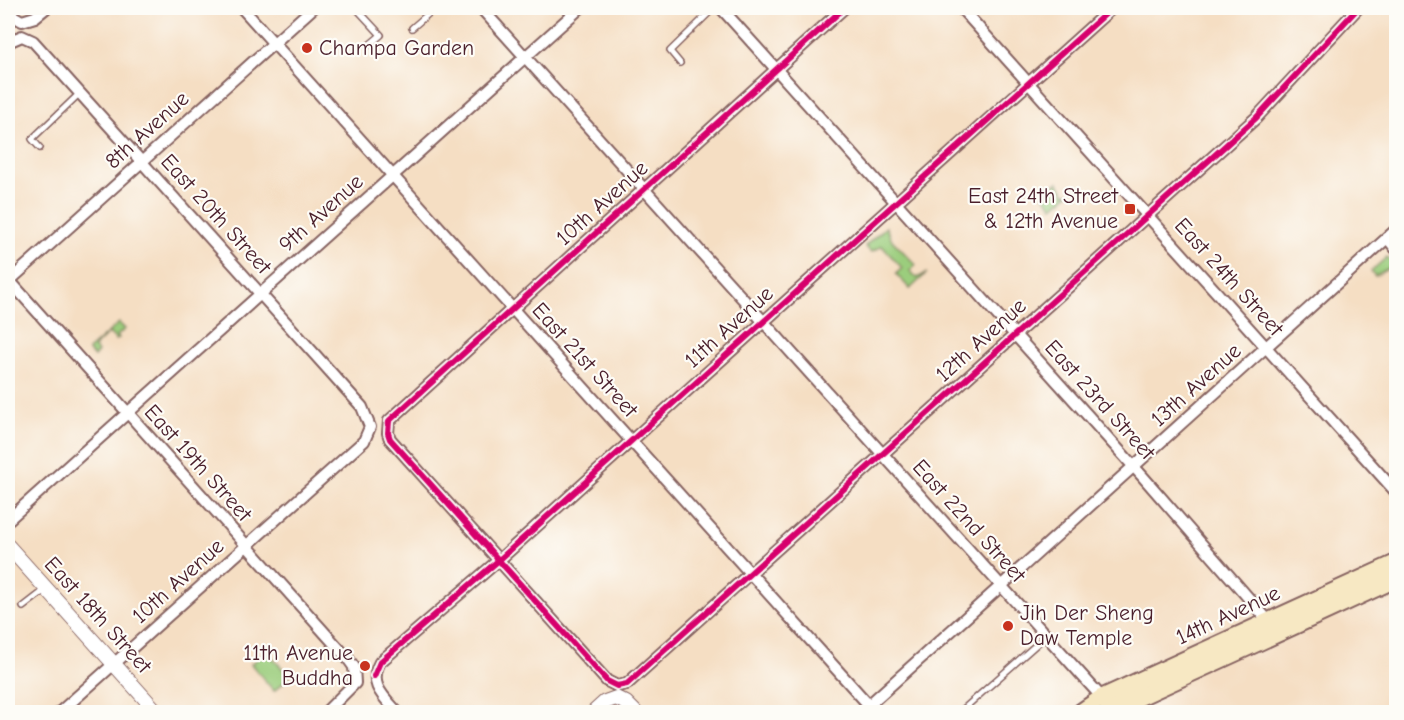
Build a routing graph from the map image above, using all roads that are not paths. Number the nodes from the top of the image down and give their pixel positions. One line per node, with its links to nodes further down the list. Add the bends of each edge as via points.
1 (46, 8): 14 (street, via 22,21)
2 (242, 8): 17 (street, East 21st Street)
3 (313, 8): 17 (street, 8th Avenue)
4 (356, 8): 18 (lane, via 381,35)
5 (435, 8): 15 (lane)
6 (481, 8): 19 (street, East 22nd Street)
7 (580, 8): 19 (street, 9th Avenue)
8 (714, 8): 20 (lane, via 670,51)
9 (721, 8): 21 (street, East 23rd Street)
10 (844, 8): 21 (street, 10th Avenue)
11 (961, 8): 22 (street, East 24th Street)
12 (1112, 8): 22 (street, 11th Avenue)
13 (1358, 8): 29 (street, 12th Avenue, via 1268,107)
14 (8, 12)
15 (412, 28)
16 (8, 42): 23 (street, East 20th Street, via 22,36 33,41)
17 (274, 43): 25 (street, 8th Avenue); 26 (street, East 21st Street)
18 (369, 45)
19 (525, 57): 26 (street, 9th Avenue); 27 (street, East 22nd Street)
20 (680, 63)
21 (776, 69): 27 (street, 10th Avenue); 28 (street, East 23rd Street)
22 (1029, 83): 28 (street, 11th Avenue); 29 (street, East 24th Street)
23 (80, 93): 24 (lane, via 32,139); 25 (street, East 20th Street)
24 (40, 148)
25 (141, 162): 33 (street, 8th Avenue); 34 (street, East 20th Street)
26 (393, 175): 34 (street, 9th Avenue); 35 (street, East 21st Street)
27 (644, 189): 35 (street, 10th Avenue); 36 (street, East 22nd Street)
28 (895, 202): 36 (street, 11th Avenue); 37 (street, East 23rd Street)
29 (1147, 215): 37 (street, 12th Avenue); 38 (street, East 24th Street)
30 (1396, 230): 31 (street, 13th Avenue)
31 (1388, 239): 32 (street); 38 (street, 13th Avenue)
32 (1396, 249)
33 (8, 281): 39 (street, East 19th Street)
34 (260, 294): 39 (street, 9th Avenue); 40 (street, East 20th Street, via 362,407)
35 (512, 308): 41 (street, East 21st Street); 48 (street, 10th Avenue, via 392,416 387,428 390,439)
36 (762, 320): 41 (street, 11th Avenue); 42 (street, East 22nd Street)
37 (1014, 334): 42 (street, 12th Avenue); 43 (street, East 23rd Street)
38 (1266, 348): 43 (street, 13th Avenue); 44 (street, East 24th Street)
39 (127, 413): 45 (street, 9th Avenue); 47 (street, East 19th Street)
40 (370, 427): 47 (street, 10th Avenue, via 364,441)
41 (630, 440): 48 (street, 11th Avenue); 50 (street, East 21st Street)
42 (883, 455): 50 (street, 12th Avenue); 52 (street, East 22nd Street)
43 (1134, 466): 52 (street, 13th Avenue); 55 (street, East 23rd Street)
44 (1396, 492)
45 (8, 520)
46 (8, 546): 53 (street, East 18th Street)
47 (247, 546): 57 (street, 10th Avenue); 63 (street, East 19th Street, via 349,660 356,676 352,689)
48 (499, 560): 58 (street); 64 (street, 11th Avenue, via 380,662 374,676 378,690)
49 (1396, 563): 55 (main road, 14th Avenue)
50 (750, 573): 58 (street, 12th Avenue); 60 (street, East 21st Street)
51 (1396, 579): 55 (main road, 14th Avenue)
52 (1002, 586): 56 (street, East 22nd Street); 60 (street, 13th Avenue)
53 (46, 589): 54 (lane); 57 (street, East 18th Street)
54 (23, 608)
55 (1274, 627): 59 (main road, 14th Avenue)
56 (1046, 636): 59 (street, East 22nd Street); 67 (lane)
57 (114, 664): 61 (street, 10th Avenue); 62 (street, East 18th Street)
58 (616, 692): 65 (street, 12th Avenue); 66 (street)
59 (1109, 708): 68 (main road, 14th Avenue)
60 (868, 710)
61 (60, 712)
62 (157, 712)
63 (326, 712)
64 (397, 712)
65 (594, 712)
66 (635, 712)
67 (960, 712)
68 (1081, 712)

